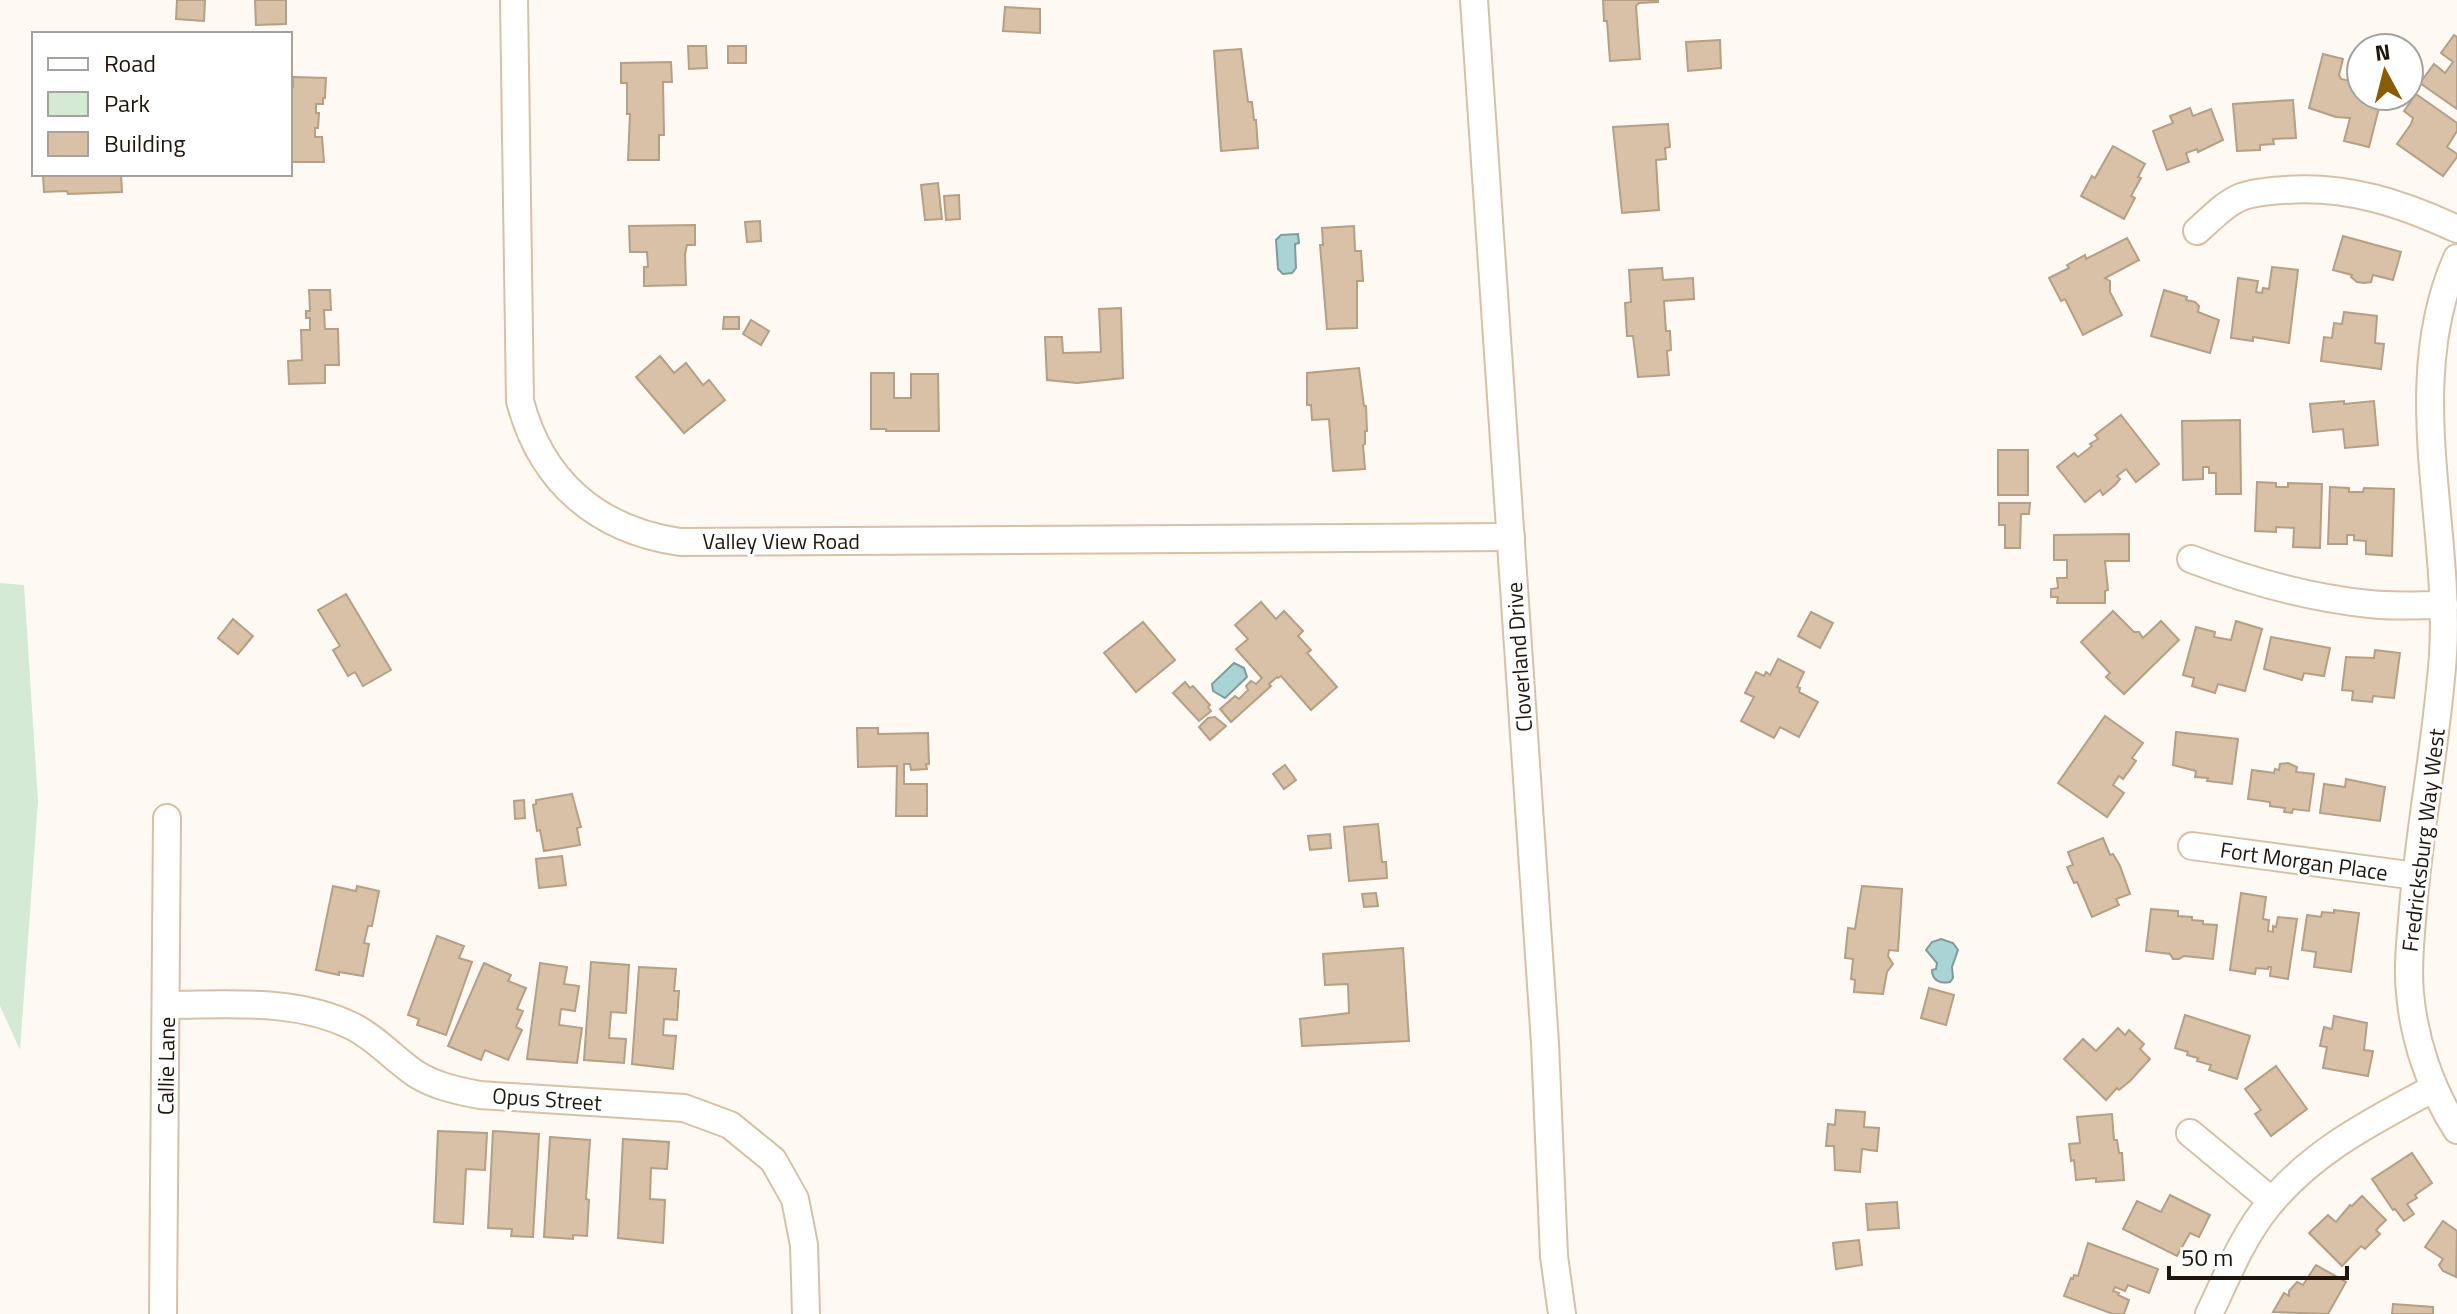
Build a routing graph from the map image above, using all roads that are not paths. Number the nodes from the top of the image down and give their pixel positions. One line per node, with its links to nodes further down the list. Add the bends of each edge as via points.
1 (514, 0): 6 (street, Valley View Road, via 520,401 550,468 576,497 612,522 680,542)
2 (1474, 0): 6 (street, Cloverland Drive)
3 (2457, 229): 4 (street, via 2382,199 2309,189 2242,197)
4 (2197, 231)
5 (2457, 258): 8 (street, Fredricksburg Way West, via 2438,319 2430,389)
6 (1511, 537): 17 (street, Cloverland Drive)
7 (2191, 559): 8 (street, via 2253,582 2310,595 2371,604)
8 (2444, 605): 11 (street, Fredricksburg Way West, via 2440,696)
9 (167, 818): 12 (street, Callie Lane)
10 (2192, 846): 11 (street, Fort Morgan Place)
11 (2416, 876): 13 (street, Fredricksburg Way West, via 2410,995)
12 (166, 1005): 18 (street, Callie Lane); 19 (street, Opus Street, via 296,1007 357,1029 417,1074 457,1091 684,1108 730,1125 773,1160 795,1199 804,1245)
13 (2434, 1088): 14 (street, Fredricksburg Way West); 16 (street, via 2342,1139)
14 (2457, 1130)
15 (2190, 1133): 16 (street)
16 (2272, 1201): 22 (street, via 2247,1237)
17 (1554, 1256): 20 (street); 21 (street, Cloverland Drive)
18 (163, 1314)
19 (806, 1314)
20 (1549, 1314)
21 (1562, 1314)
22 (2209, 1314)

